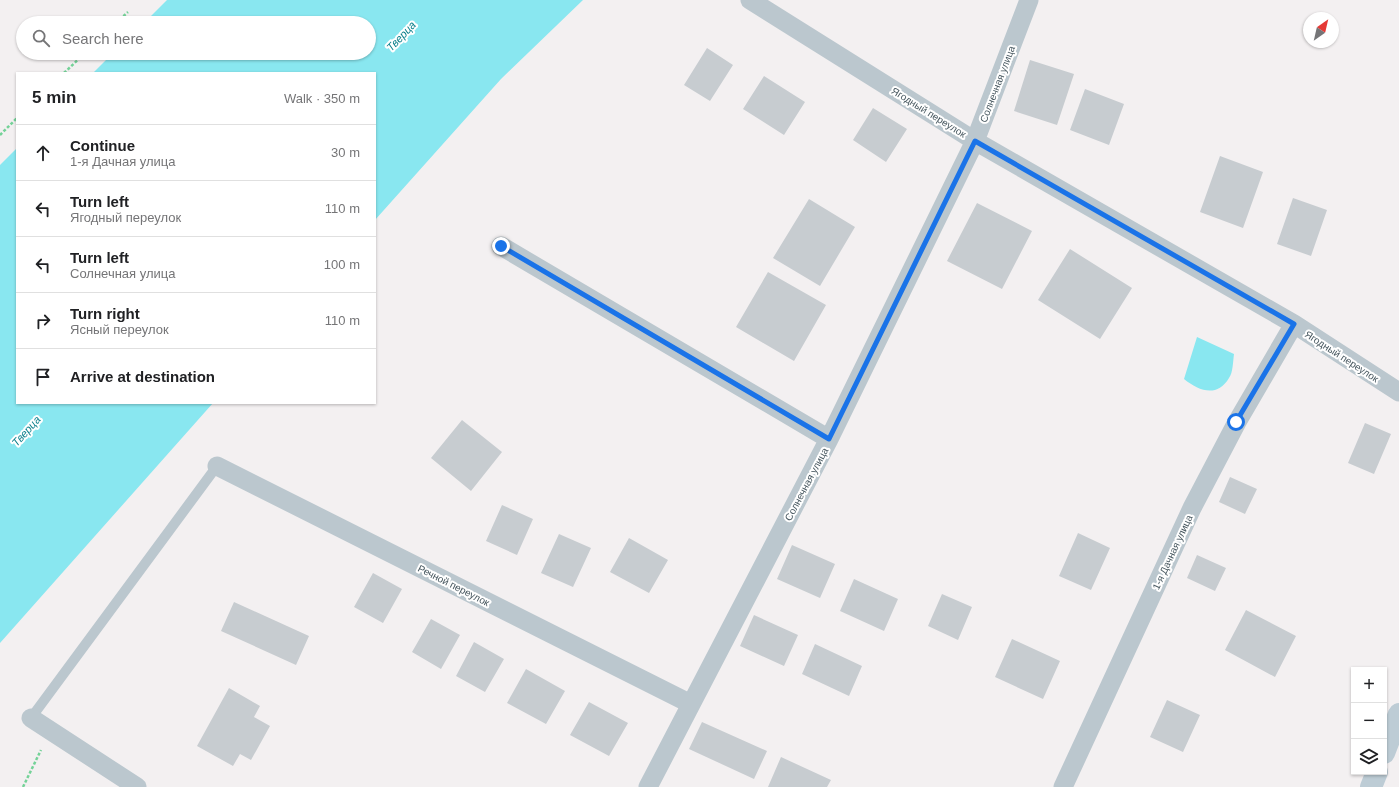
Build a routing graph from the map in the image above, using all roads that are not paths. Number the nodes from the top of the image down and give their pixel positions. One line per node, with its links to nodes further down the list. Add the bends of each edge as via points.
1 (750, 0): 3 (street, Ягодный переулок)
2 (1028, 0): 3 (street, Солнечная улица)
3 (975, 141): 5 (street, Ягодный переулок); 7 (street, Солнечная улица)
4 (501, 246): 7 (street)
5 (1294, 324): 6 (street, Ягодный переулок); 16 (street, 1-я Дачная улица, via 1236,422 1192,508)
6 (1399, 392)
7 (829, 439): 9 (street, Солнечная улица)
8 (217, 466): 9 (street, Речной переулок); 11 (lane)
9 (691, 704): 15 (street, Солнечная улица)
10 (1399, 714): 12 (main road)
11 (32, 718): 14 (street)
12 (1387, 745)
13 (1376, 775): 17 (main road)
14 (137, 787)
15 (648, 787)
16 (1063, 787)
17 (1371, 787)

